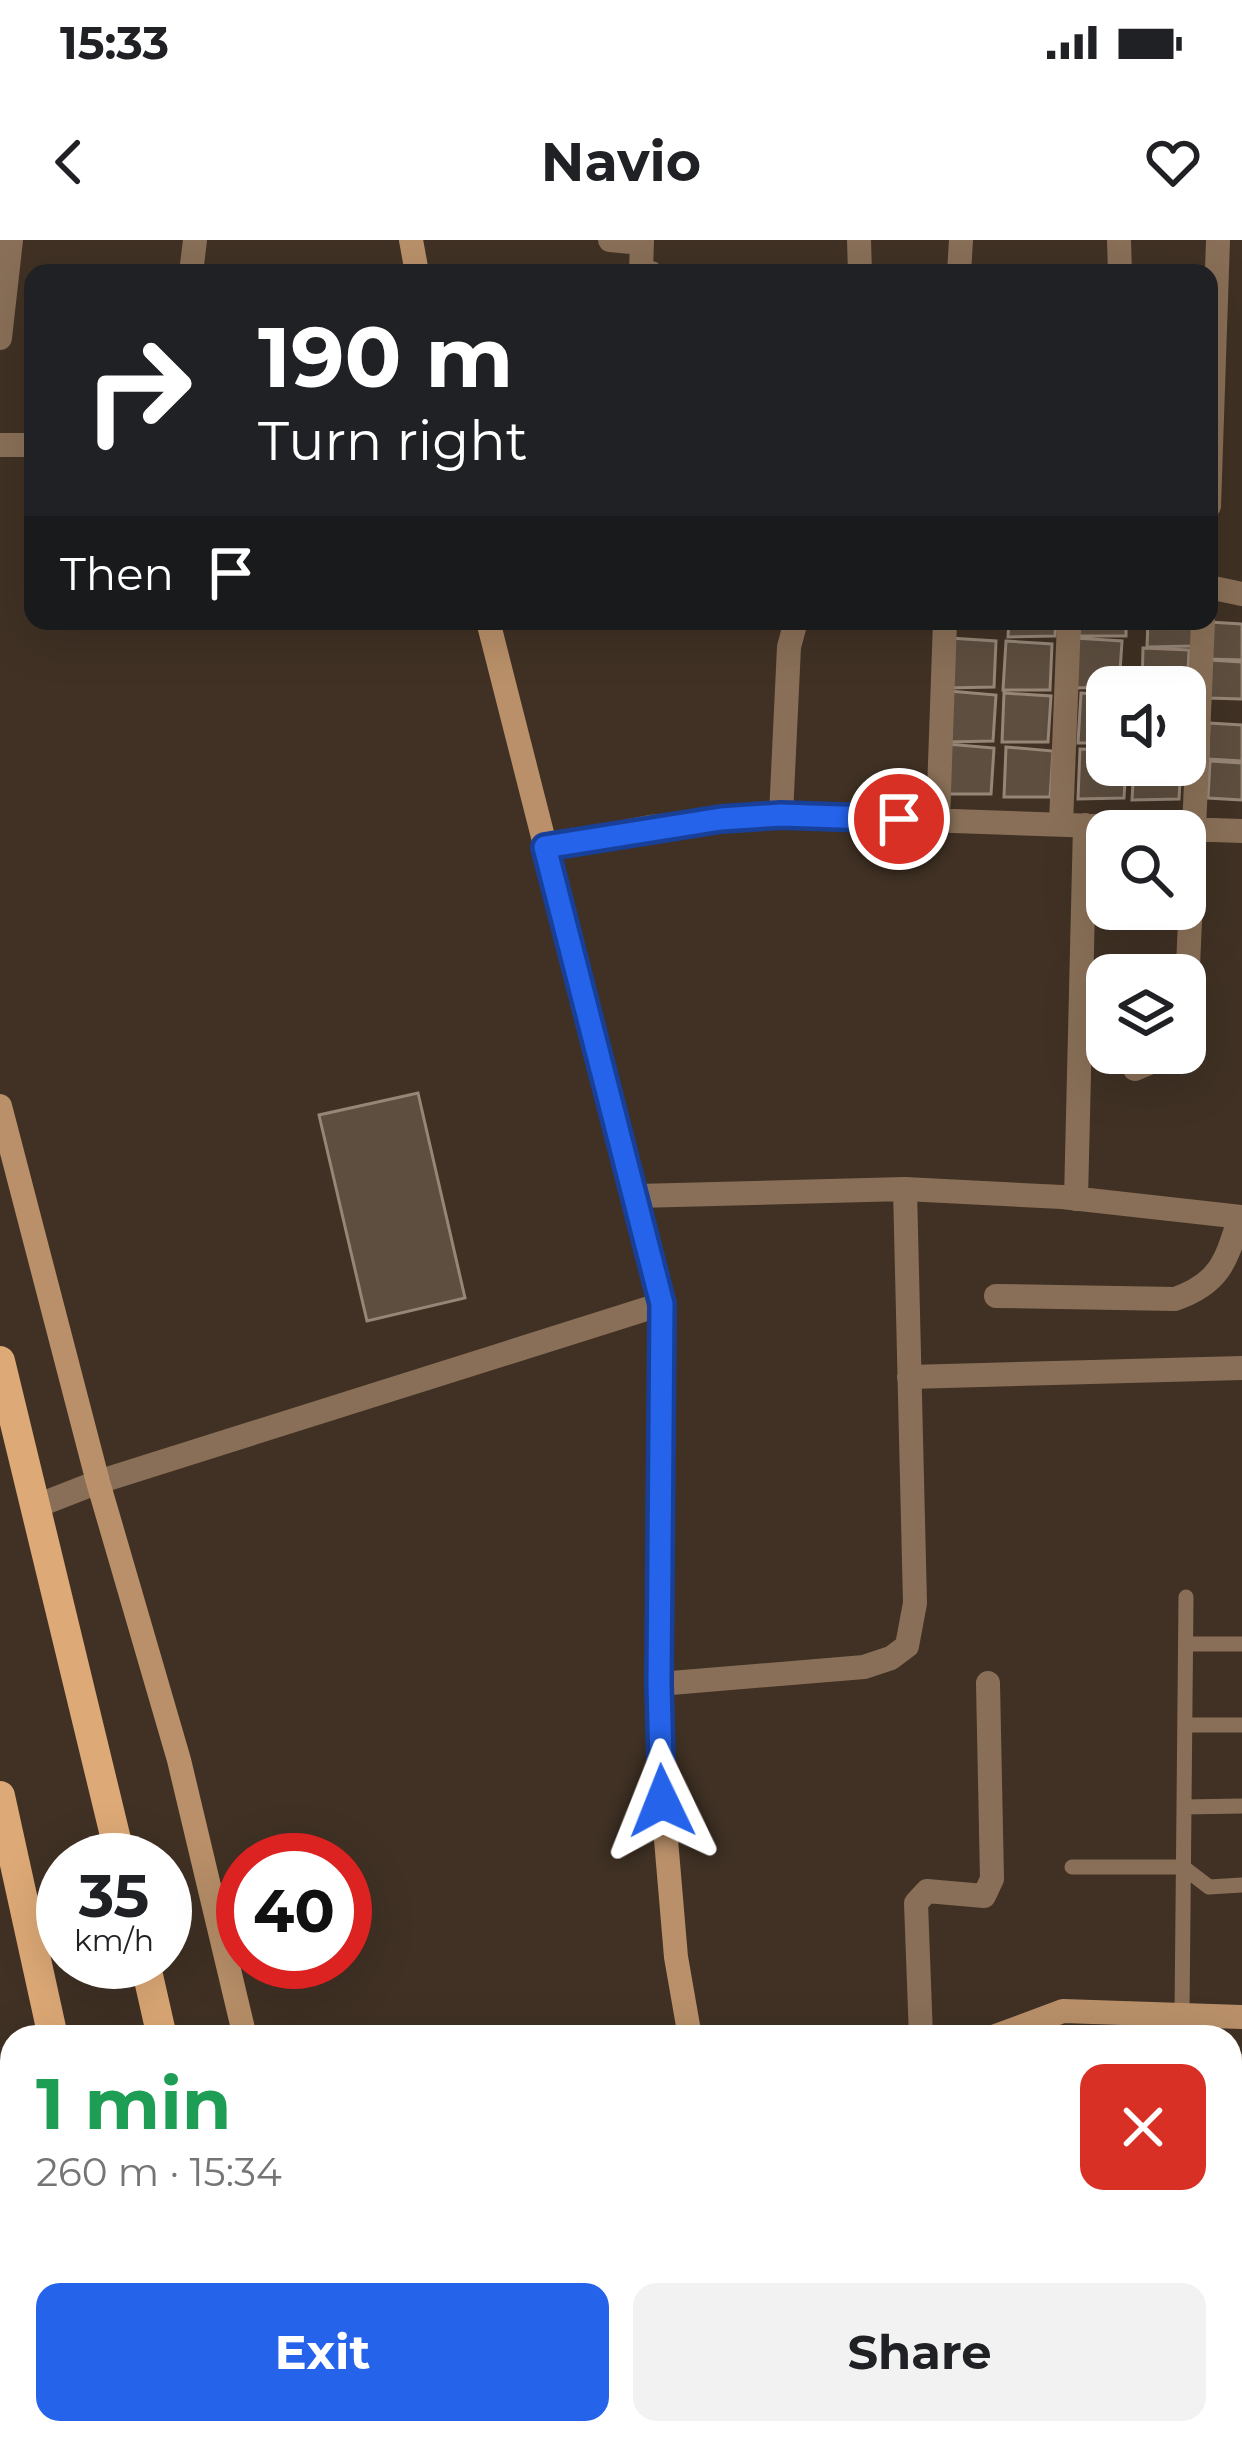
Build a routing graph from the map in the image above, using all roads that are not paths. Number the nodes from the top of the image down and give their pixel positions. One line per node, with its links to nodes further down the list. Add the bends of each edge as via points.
1 (11, 240): 4 (street)
2 (610, 240): 3 (street)
3 (642, 242)
4 (0, 338)
5 (490, 630): 17 (street)
6 (794, 630): 11 (street)
7 (945, 630): 12 (street)
8 (1070, 630): 13 (street)
9 (1202, 630): 10 (street)
10 (1192, 810)
11 (781, 815): 12 (street); 17 (street)
12 (938, 820): 13 (street)
13 (1073, 825): 14 (street); 21 (street)
14 (1086, 826)
15 (1206, 831): 16 (street)
16 (1242, 831)
17 (545, 847): 20 (street)
18 (0, 1106): 28 (street)
19 (905, 1189): 20 (street); 21 (street); 27 (street)
20 (638, 1196): 24 (street)
21 (1076, 1199): 22 (street)
22 (1241, 1217): 23 (street, via 1227,1258 1200,1291 1175,1299)
23 (996, 1296)
24 (662, 1304): 28 (street); 34 (street)
25 (0, 1360): 29 (main road)
26 (1242, 1368): 27 (street)
27 (909, 1377): 34 (street, via 915,1603 907,1646 864,1667)
28 (98, 1482): 29 (street); 49 (street, via 179,1760)
29 (34, 1507): 40 (main road)
30 (1186, 1597): 31 (lane)
31 (1186, 1644): 32 (lane); 35 (lane)
32 (1242, 1644)
33 (988, 1683): 51 (street, via 992,1879 984,1896 927,1891 916,1903)
34 (659, 1684): 50 (street, via 666,1866)
35 (1184, 1725): 36 (lane); 39 (lane)
36 (1242, 1725)
37 (0, 1796): 47 (main road)
38 (1242, 1806): 39 (lane)
39 (1184, 1807): 41 (lane)
40 (115, 1833)
41 (1184, 1867): 42 (lane); 43 (lane, via 1209,1887); 45 (lane)
42 (1072, 1868)
43 (1242, 1885)
44 (151, 1989): 48 (main road)
45 (1181, 2014): 46 (street); 52 (street, via 1063,2011)
46 (1242, 2017)
47 (49, 2025)
48 (159, 2025)
49 (242, 2025)
50 (688, 2025)
51 (921, 2025)
52 (1025, 2025)

